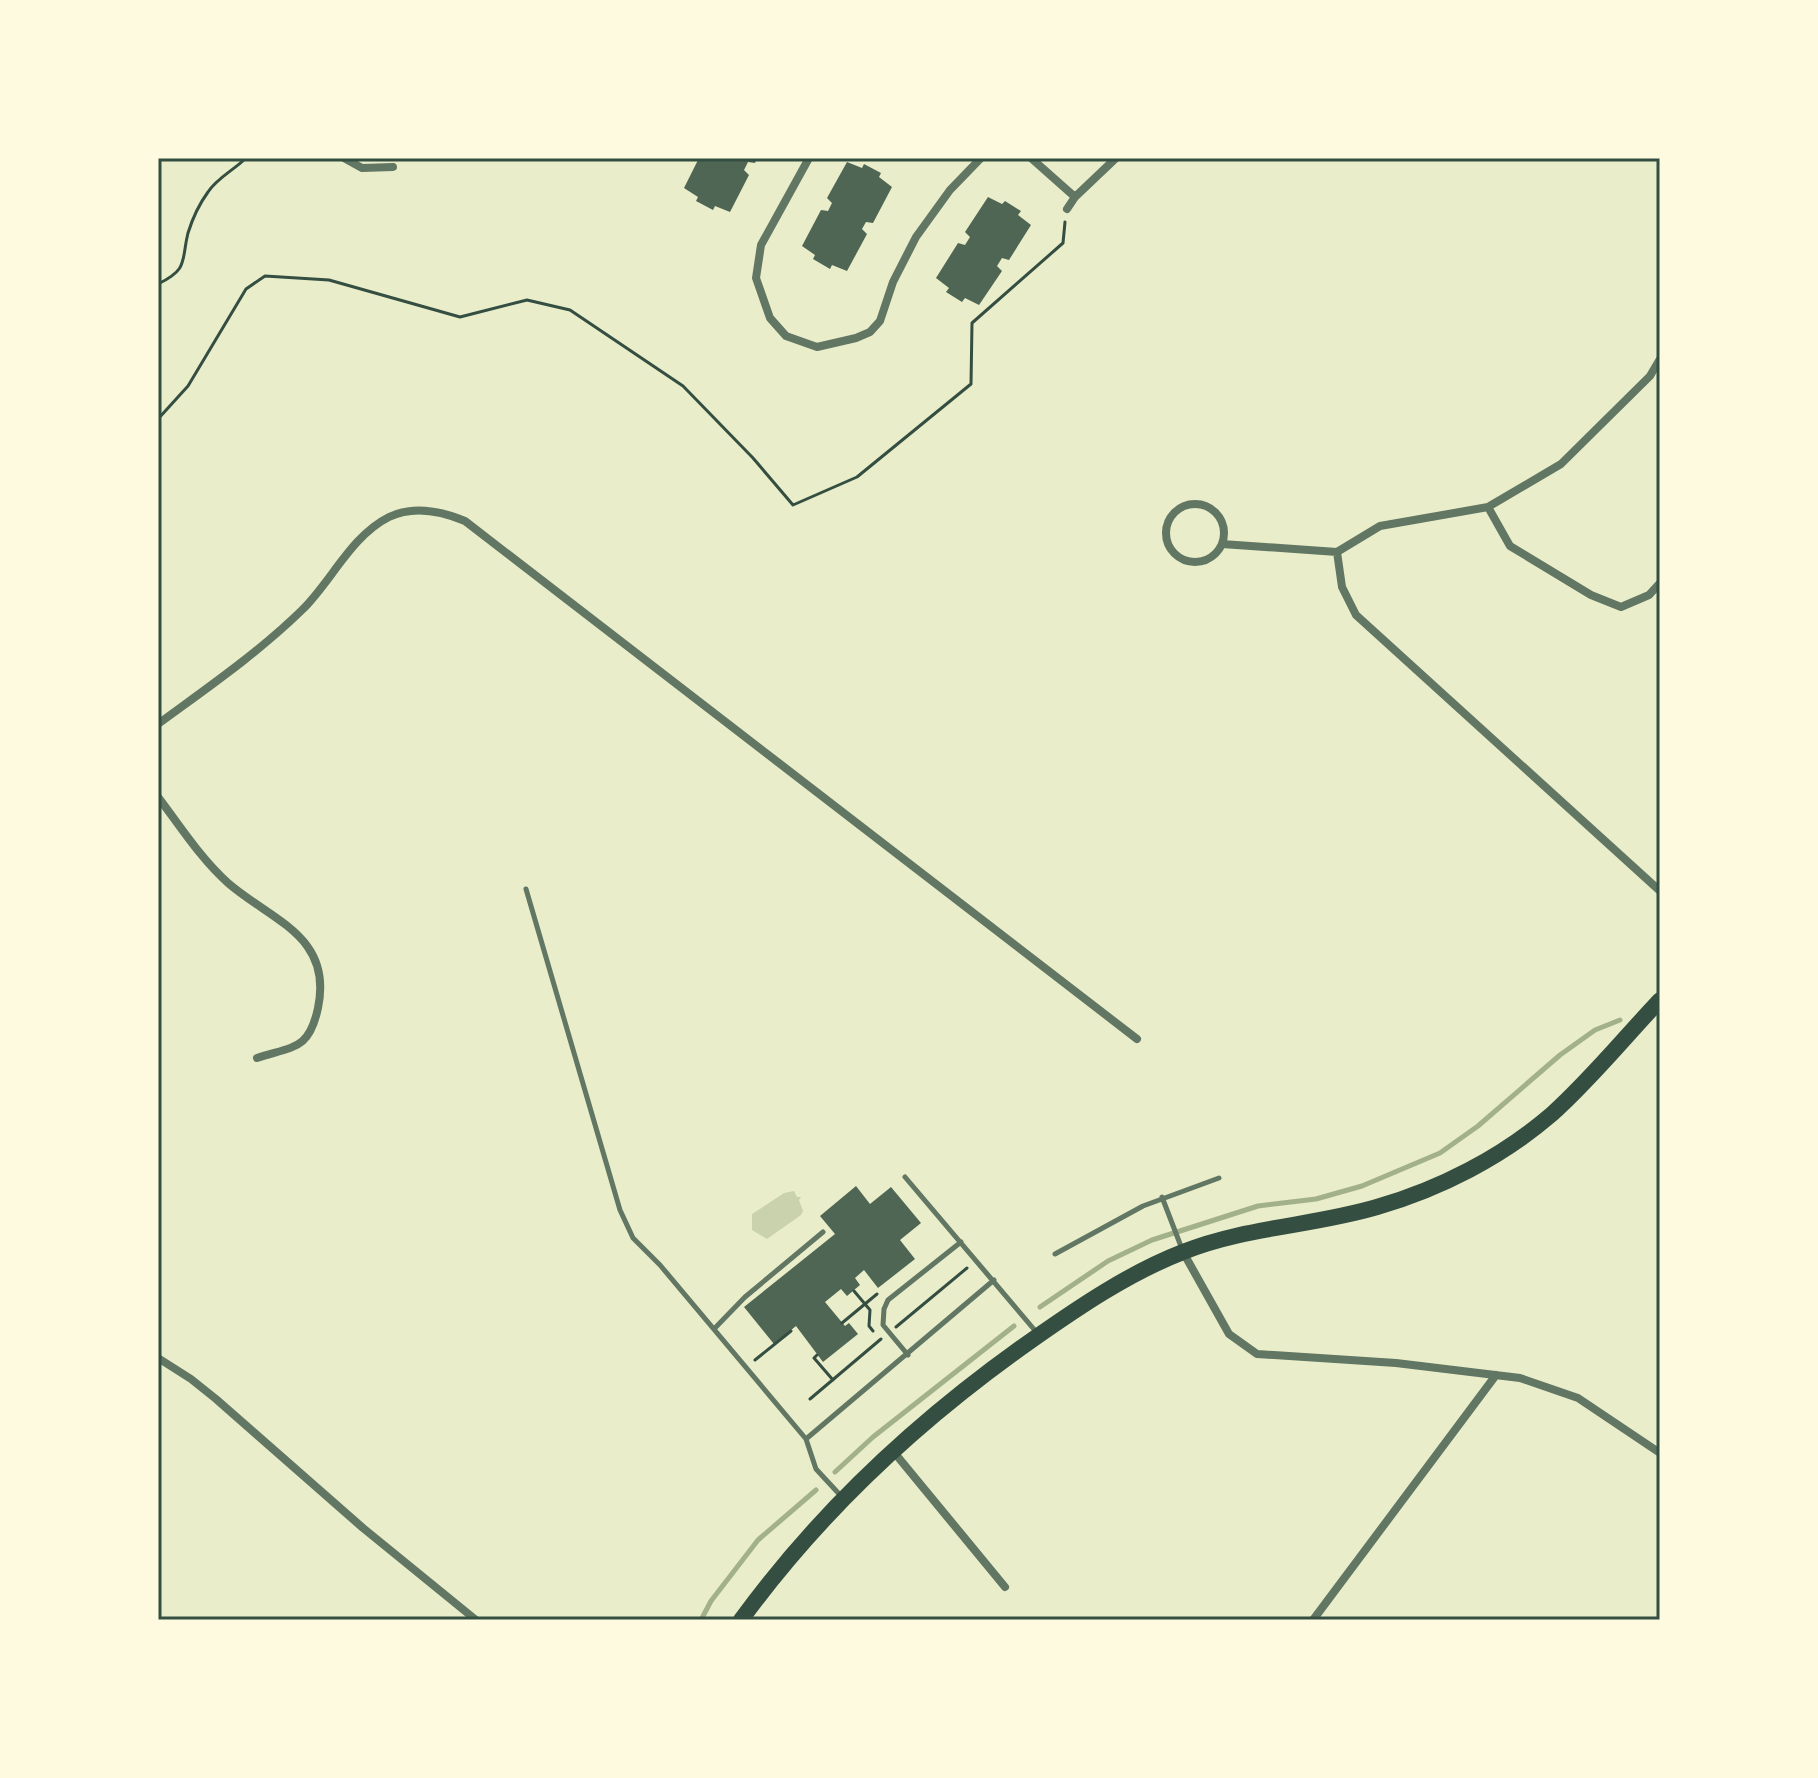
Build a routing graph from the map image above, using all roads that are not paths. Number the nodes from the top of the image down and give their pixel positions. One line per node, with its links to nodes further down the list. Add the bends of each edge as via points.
1 (344, 158): 7 (street, via 362,168)
2 (809, 158): 3 (street, via 761,245 756,278 770,318 786,336 817,347 856,338 880,321 916,237)
3 (981, 158)
4 (1031, 158): 8 (street)
5 (1046, 158): 8 (street)
6 (1116, 158): 9 (street)
7 (393, 162)
8 (1038, 166): 9 (street)
9 (1075, 197): 10 (street)
10 (1067, 209)
11 (1660, 359): 12 (street, via 1650,376 1561,464)
12 (1488, 507): 14 (street, via 1380,526); 15 (street, via 1510,546 1591,595 1621,607 1649,595)
13 (1222, 544): 13 (street, via 1222,522 1207,506 1184,506 1168,521 1168,543 1183,559 1206,560); 14 (street)
14 (1337, 552): 19 (street, via 1342,587 1356,615)
15 (1660, 583)
16 (158, 724): 21 (street, via 303,610 368,531 399,513 442,512 465,521)
17 (158, 797): 22 (street, via 209,864 287,925 315,958 322,978 313,1030 301,1044)
18 (526, 889): 31 (lane, via 620,1210 633,1238)
19 (1660, 891)
20 (1660, 1000): 28 (main road, via 1553,1112 1467,1171 1377,1207 1238,1235)
21 (1137, 1039)
22 (257, 1058)
23 (905, 1177): 27 (lane)
24 (1219, 1178): 25 (lane)
25 (1162, 1197): 28 (lane); 29 (lane)
26 (823, 1232): 31 (lane)
27 (961, 1242): 30 (lane); 33 (lane, via 888,1300 883,1325)
28 (1183, 1252): 32 (main road, via 1106,1291); 35 (street, via 1229,1334 1257,1354)
29 (1055, 1254)
30 (994, 1280): 32 (lane); 33 (lane)
31 (714, 1329): 36 (lane)
32 (1039, 1335): 37 (main road)
33 (908, 1355): 36 (lane)
34 (158, 1358): 41 (street, via 216,1399)
35 (1496, 1375): 38 (street, via 1578,1398); 43 (street)
36 (806, 1439): 39 (lane, via 816,1469)
37 (893, 1450): 39 (main road); 40 (street)
38 (1660, 1453)
39 (845, 1499): 42 (main road)
40 (1005, 1587)
41 (476, 1620)
42 (741, 1620)
43 (1313, 1620)

